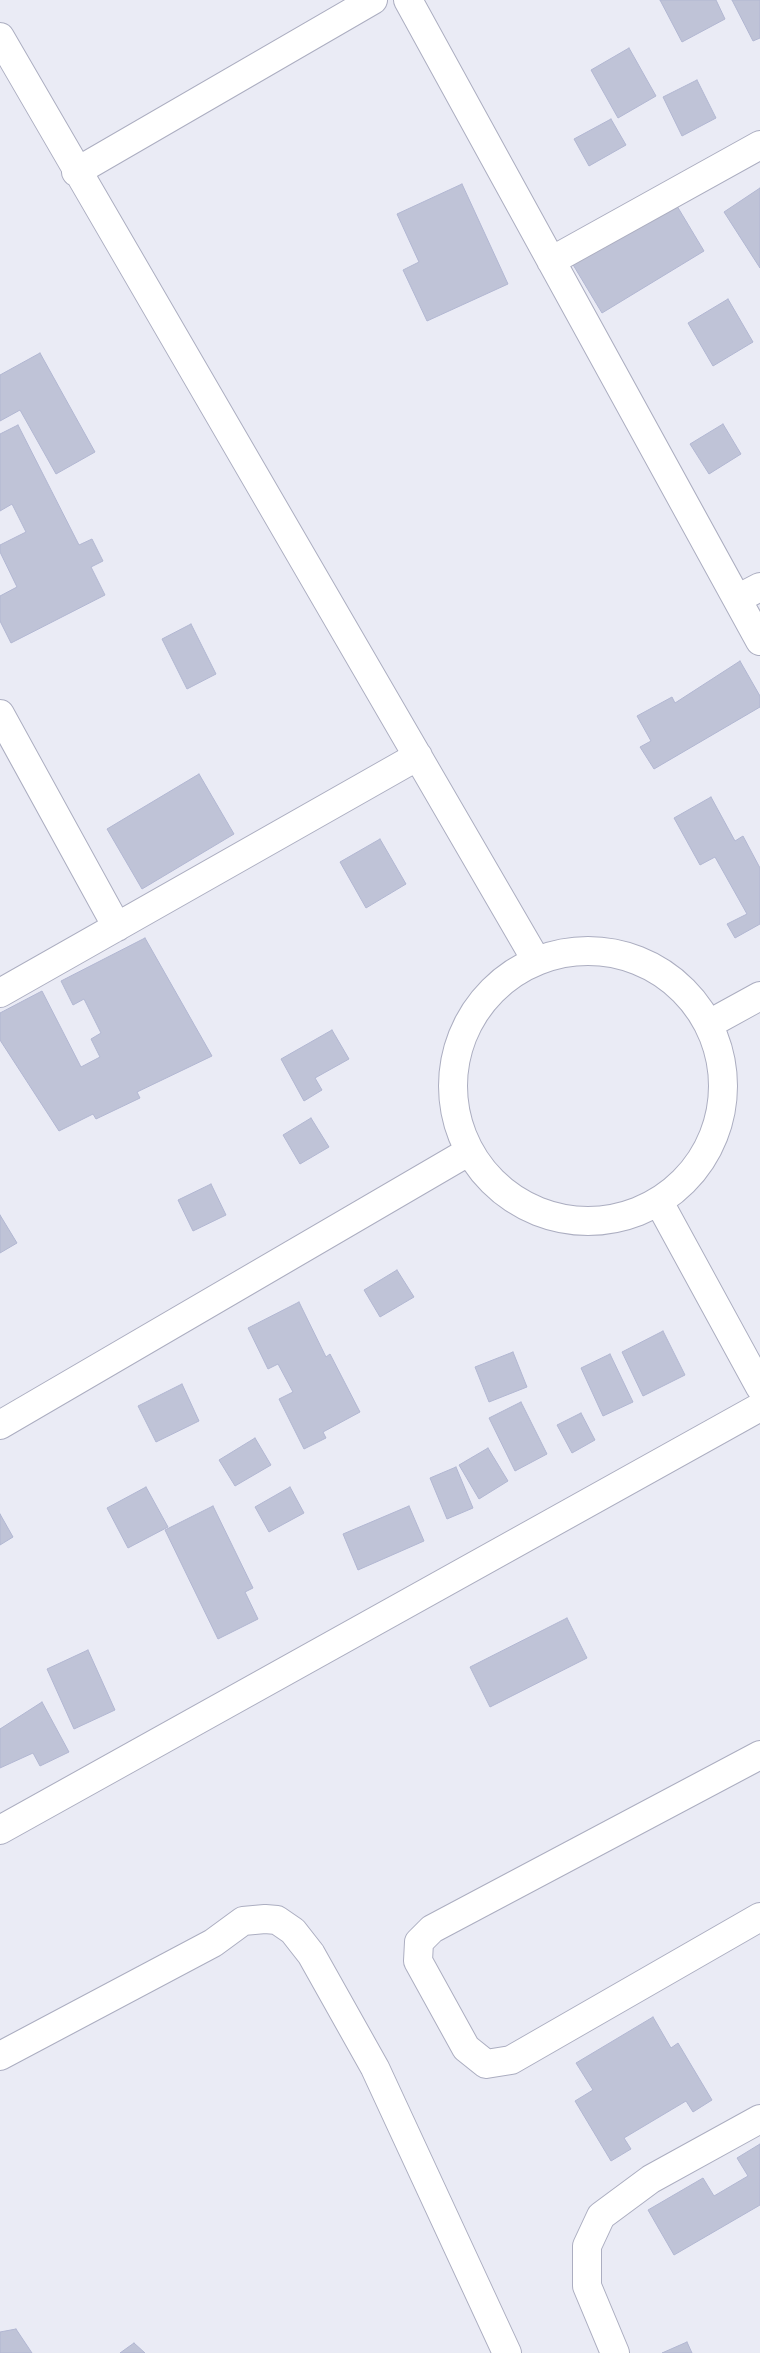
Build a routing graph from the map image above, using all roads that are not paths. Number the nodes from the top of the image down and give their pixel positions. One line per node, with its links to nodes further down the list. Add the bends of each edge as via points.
1 (373, 0): 5 (street)
2 (408, 0): 6 (street)
3 (0, 37): 5 (street)
4 (760, 145): 6 (street)
5 (76, 172): 10 (street)
6 (552, 261): 7 (street)
7 (749, 593): 8 (street)
8 (760, 641)
9 (0, 714): 11 (street)
10 (418, 756): 11 (street); 12 (street)
11 (117, 927): 13 (street)
12 (536, 960): 15 (street, via 575,950 616,953 646,964 685,991); 16 (street, via 497,984 469,1020 456,1054 453,1109)
13 (0, 993)
14 (760, 996): 15 (street)
15 (709, 1024): 17 (street, via 720,1055 723,1089 718,1123 705,1154 685,1181)
16 (468, 1152): 17 (street, via 495,1187 532,1211 574,1222 618,1219); 20 (street)
17 (659, 1202): 18 (street)
18 (760, 1388)
19 (760, 1407): 22 (street)
20 (0, 1425)
21 (760, 1755): 23 (street, via 432,1929 419,1942 418,1961 466,2048 486,2064 510,2060)
22 (0, 1830)
23 (760, 1917)
24 (0, 2056): 26 (street, via 213,1943 243,1922 265,1918 277,1920 293,1931 311,1954 375,2068)
25 (760, 2118): 27 (street, via 651,2179 601,2216 587,2246 587,2286)
26 (507, 2353)
27 (615, 2353)

